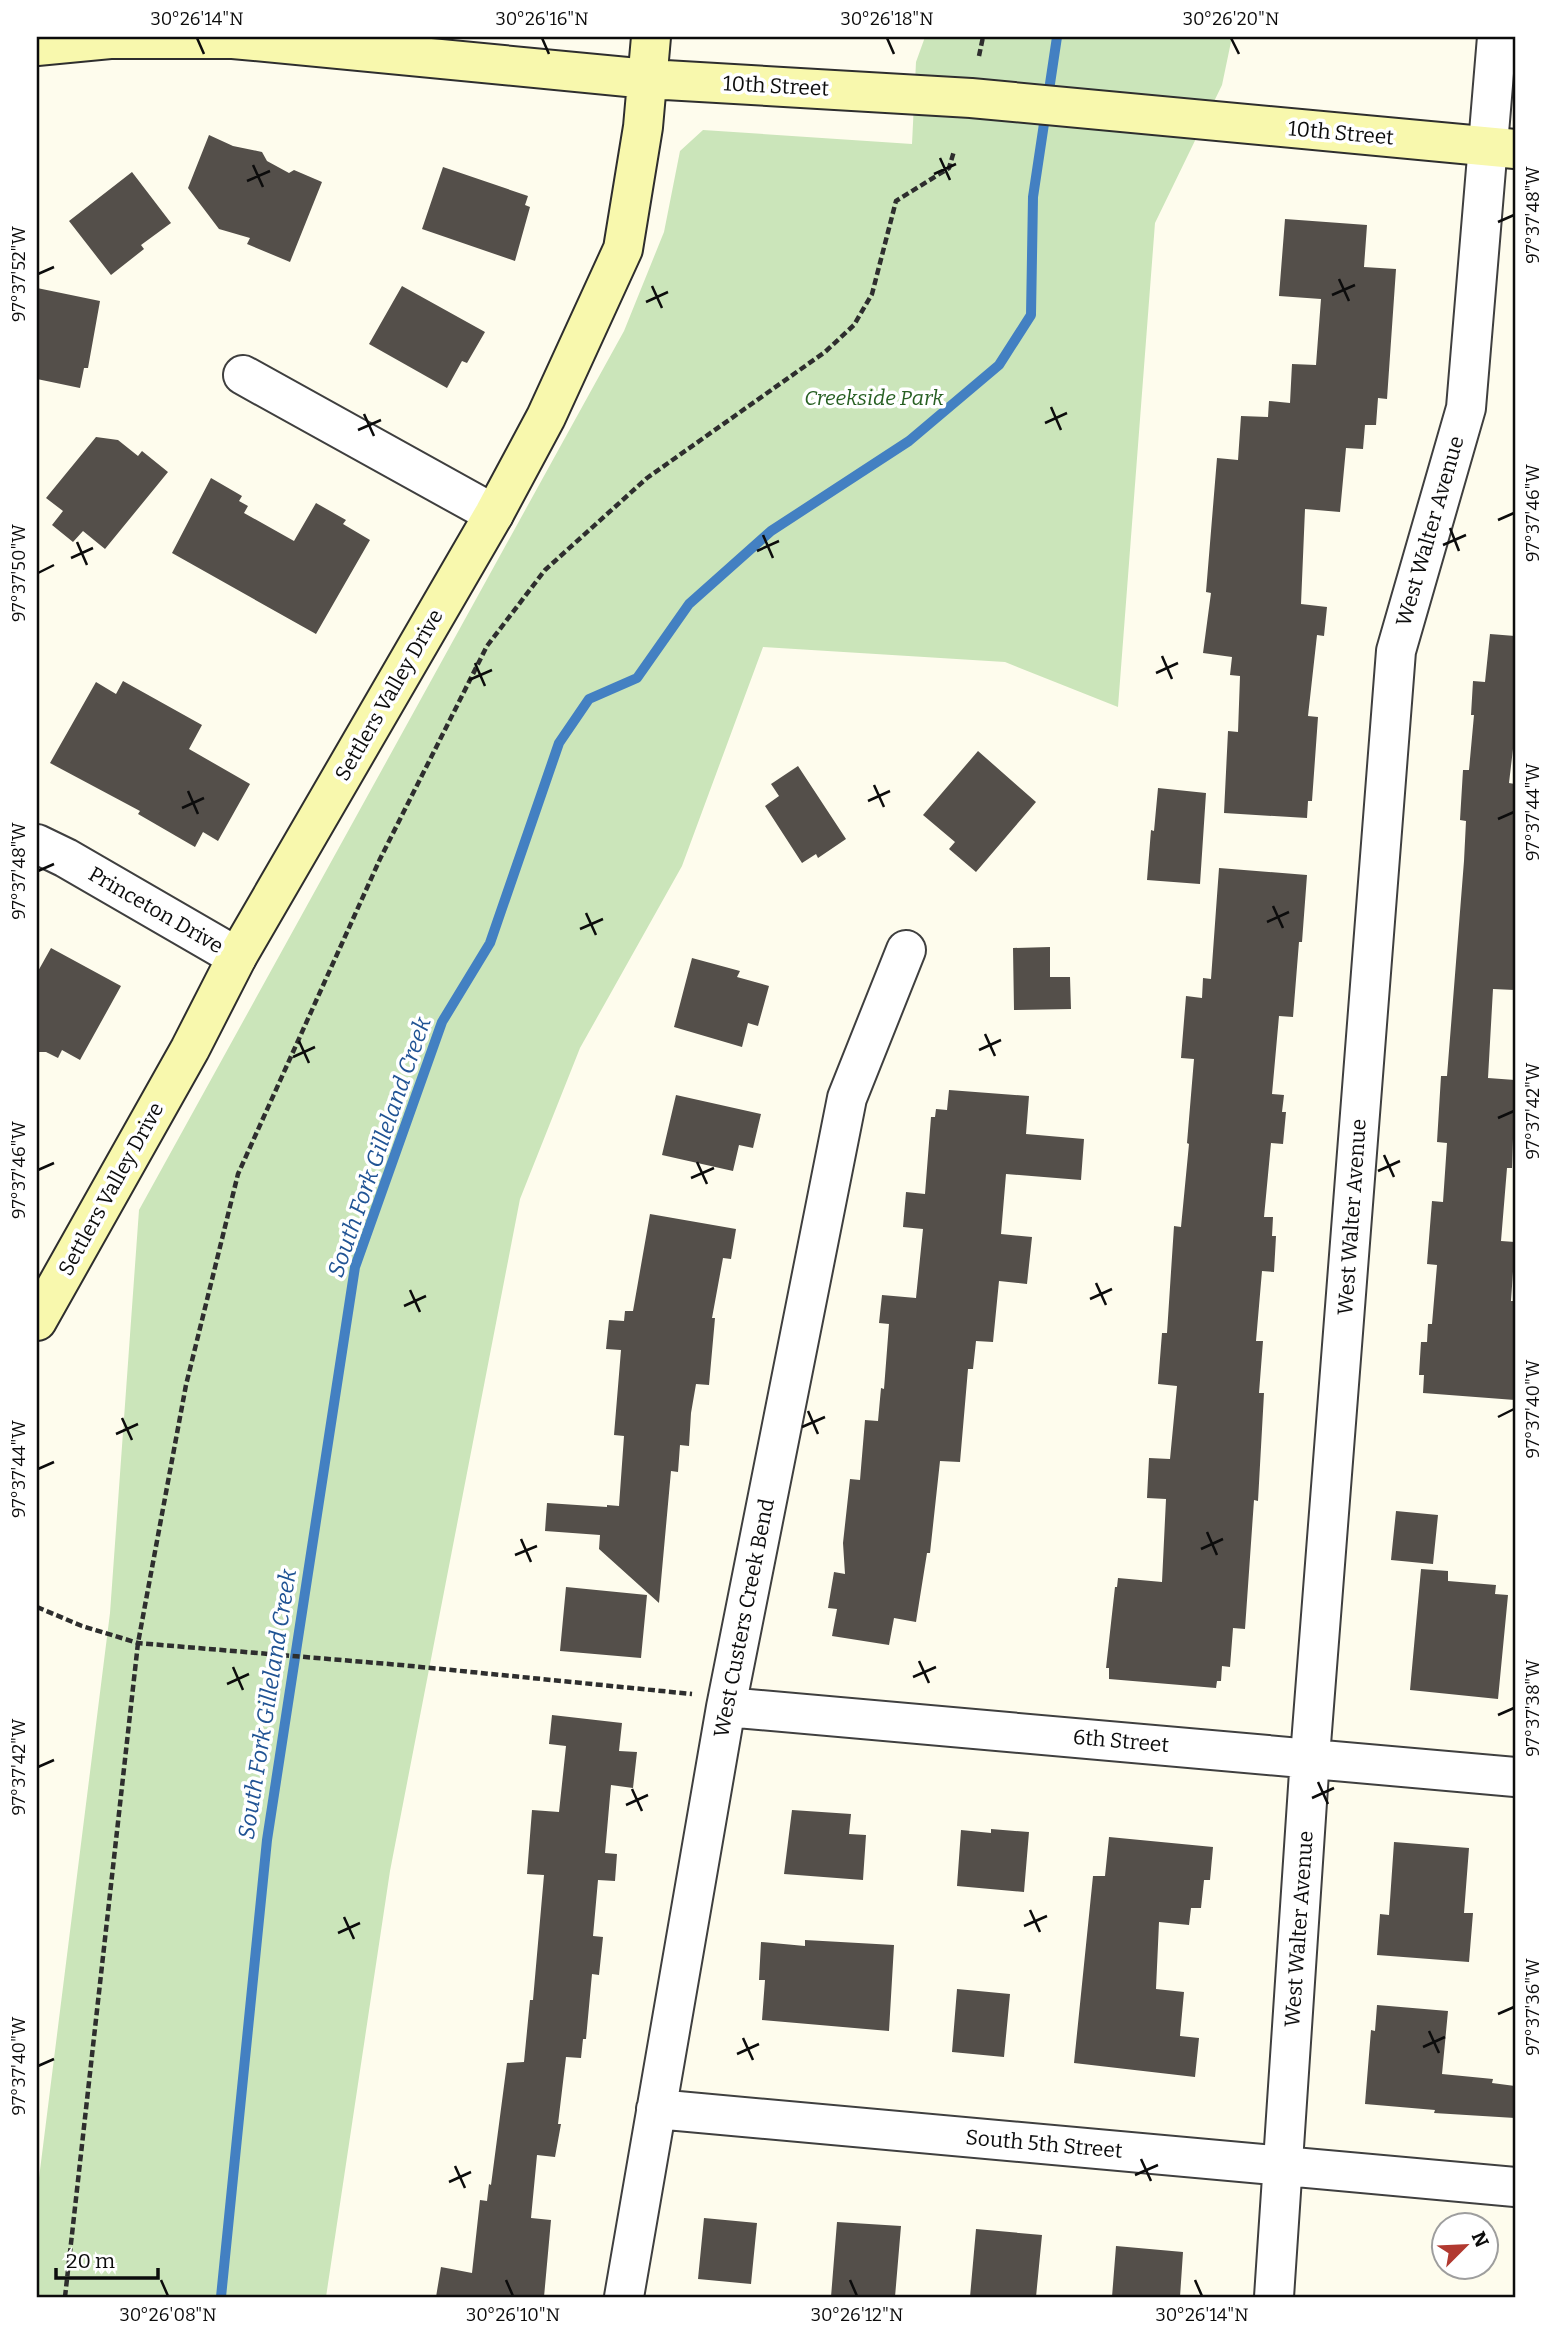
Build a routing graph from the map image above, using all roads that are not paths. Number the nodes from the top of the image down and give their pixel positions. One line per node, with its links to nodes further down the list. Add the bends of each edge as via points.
1 (651, 37): 4 (street, Settlers Valley Drive)
2 (1497, 37): 5 (street, West Walter Avenue)
3 (37, 46): 4 (street, 10th Street, via 110,39 233,39)
4 (648, 79): 5 (street, 10th Street, via 984,99); 7 (street, Settlers Valley Drive, via 624,249 546,417)
5 (1501, 147): 13 (street, West Walter Avenue, via 1465,408 1396,651)
6 (243, 375): 7 (street)
7 (494, 514): 10 (street, Settlers Valley Drive)
8 (37, 844): 10 (street, Princeton Drive)
9 (906, 950): 12 (street, West Custers Creek Bend, via 847,1098)
10 (237, 957): 11 (street, Settlers Valley Drive)
11 (37, 1321)
12 (709, 1701): 13 (street, 6th Street); 15 (street, West Custers Creek Bend)
13 (1310, 1758): 14 (street, 6th Street); 16 (street, West Walter Avenue)
14 (1515, 1777)
15 (656, 2109): 16 (street, South 5th Street); 18 (street, West Custers Creek Bend)
16 (1284, 2166): 17 (street, South 5th Street); 19 (street, West Walter Avenue)
17 (1515, 2187)
18 (624, 2297)
19 (1274, 2297)

